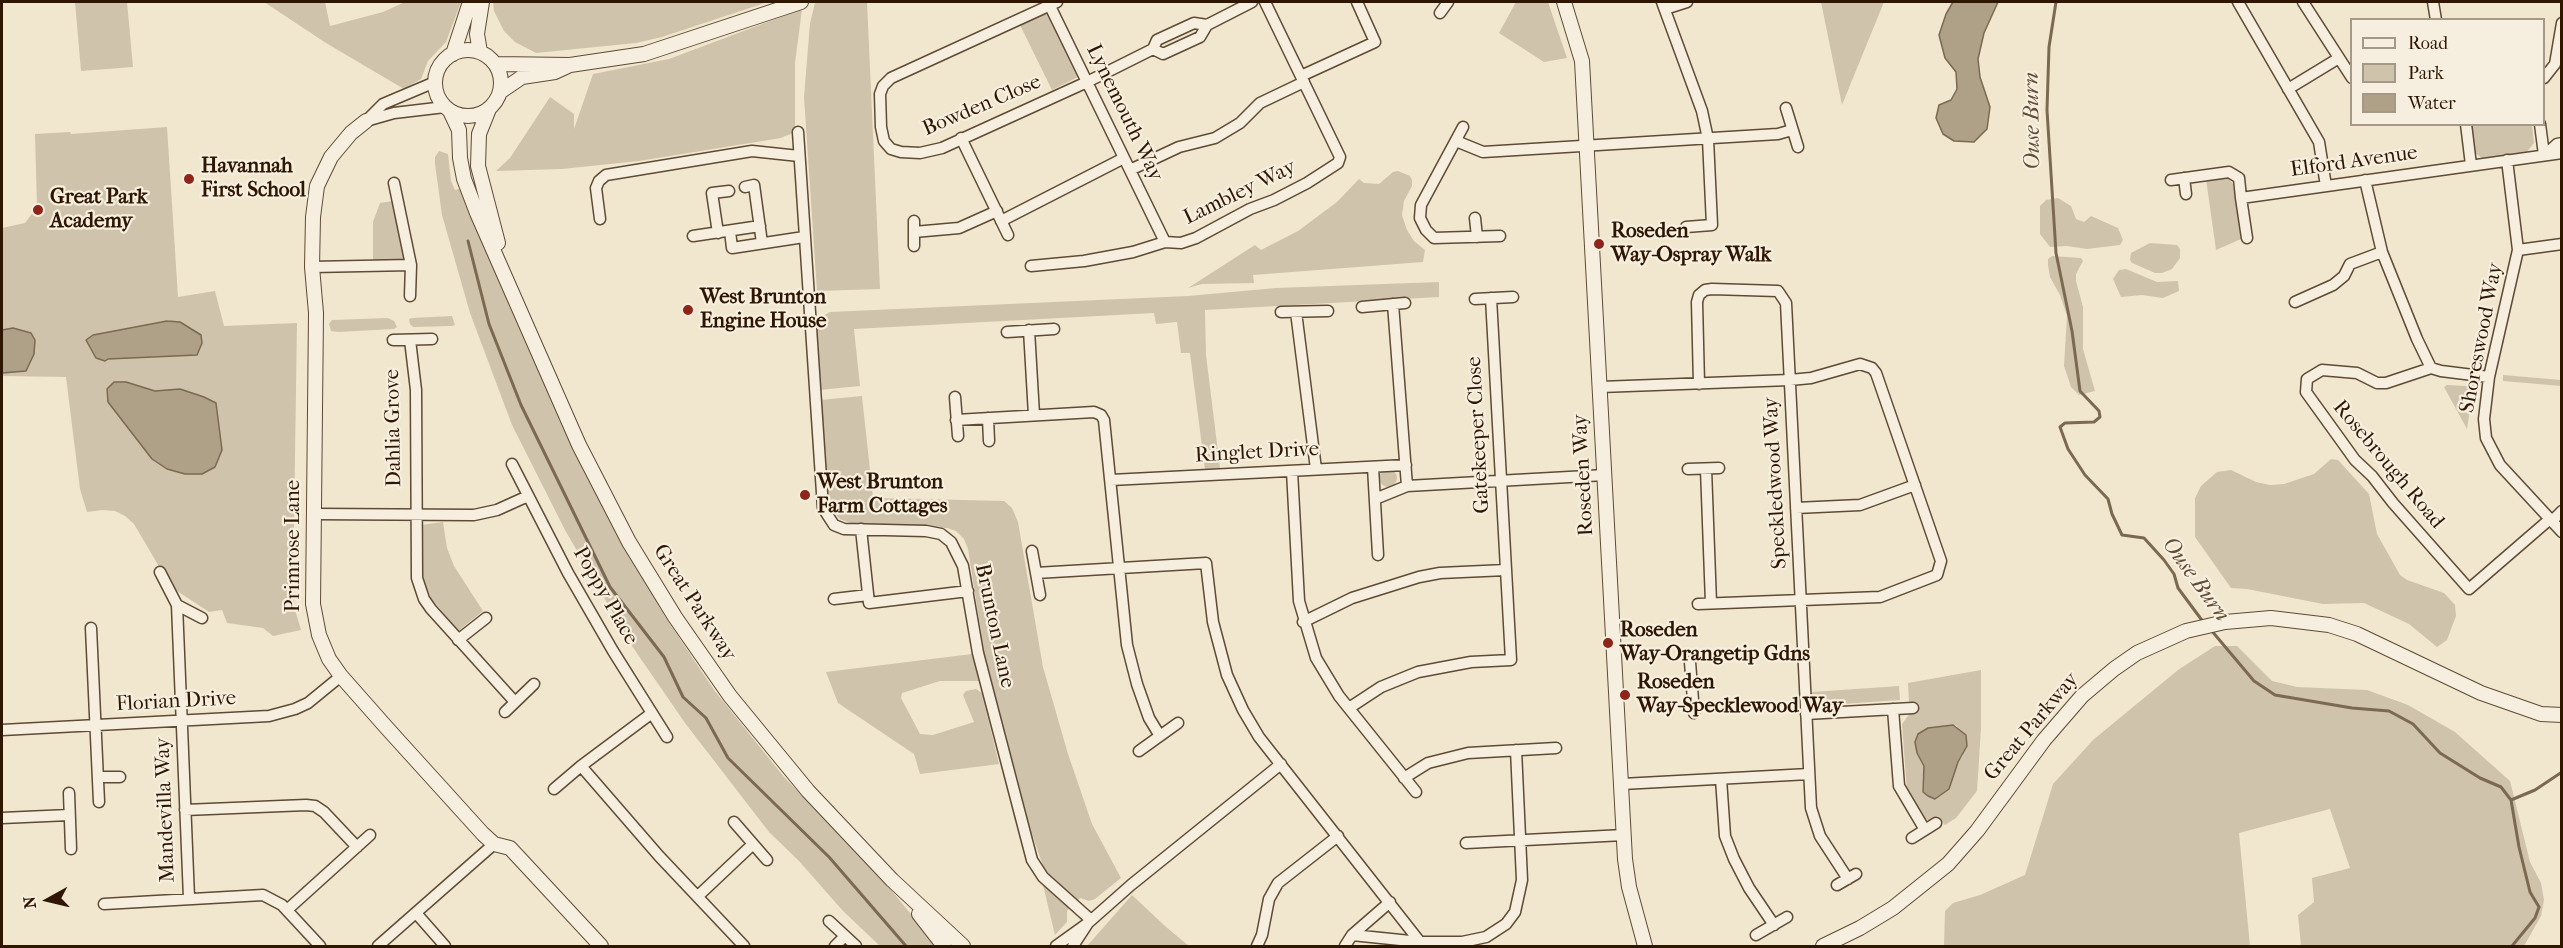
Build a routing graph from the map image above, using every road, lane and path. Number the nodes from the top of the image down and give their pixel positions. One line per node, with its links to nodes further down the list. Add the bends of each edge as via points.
1 (470, 2): 20 (street)
2 (482, 2): 19 (street, via 477,34)
3 (801, 2): 23 (street, via 665,48)
4 (1252, 2): 28 (street, Bowden Close, via 1207,25 1194,23 1157,40 1153,49)
5 (1265, 2): 26 (street)
6 (1358, 2): 26 (street, via 1375,42)
7 (1448, 2): 15 (street)
8 (1564, 2): 44 (street, Roseden Way, via 1582,61)
9 (1687, 2): 14 (street)
10 (2238, 2): 29 (street)
11 (2302, 2): 21 (street)
12 (2433, 2): 16 (street)
13 (1052, 3): 28 (street, Lynemouth Way); 40 (street, Bowden Close, via 906,69 883,86 881,127 884,141 891,149 920,153)
14 (1663, 5): 41 (street)
15 (1440, 13)
16 (2436, 18)
17 (2562, 23): 18 (street)
18 (2561, 36): 25 (street, via 2555,64)
19 (480, 52): 20 (street, via 466,50); 22 (street)
20 (453, 54): 27 (street, via 438,68)
21 (2339, 58): 24 (street); 29 (street)
22 (496, 64): 23 (street); 30 (street)
23 (570, 65): 30 (street, via 555,72 522,77)
24 (2350, 75)
25 (2545, 77)
26 (1302, 79): 52 (street, via 1260,103 1240,123 1215,138 1179,147); 74 (street, Lambley Way, via 1340,157 1338,163 1299,187 1196,238 1181,243)
27 (435, 82): 32 (street, Great Parkway, via 437,95); 34 (street, Primrose Lane, via 383,104)
28 (1087, 82): 40 (street, Bowden Close); 49 (street, Lynemouth Way)
29 (2288, 89): 57 (street, via 2319,142)
30 (500, 92): 33 (street, Great Parkway)
31 (1786, 108): 38 (street)
32 (447, 109): 33 (street, via 470,116); 34 (street, Primrose Lane, via 394,113); 91 (street, Great Parkway, via 459,130 464,179)
33 (489, 109): 91 (street, Great Parkway, via 479,134 478,166)
34 (366, 121): 82 (street, Primrose Lane, via 331,157 317,186)
35 (2466, 126): 51 (street)
36 (2540, 126): 47 (street)
37 (1463, 127): 42 (street)
38 (1792, 130): 41 (street); 45 (street)
39 (798, 132): 48 (street, Brunton Lane)
40 (961, 138): 62 (street)
41 (1708, 138): 44 (street); 66 (street, via 1712,225)
42 (1456, 141): 44 (street, via 1483,152); 72 (street, via 1421,205 1420,218 1434,238)
43 (2562, 143): 47 (street, Elford Avenue)
44 (1587, 146): 105 (street, Roseden Way)
45 (1798, 147)
46 (2562, 153): 47 (street, Elford Avenue)
47 (2544, 155): 50 (street, Elford Avenue)
48 (799, 156): 64 (street, via 752,151 606,175 596,188); 71 (street, Brunton Lane)
49 (1124, 158): 52 (street, Lynemouth Way); 62 (street)
50 (2507, 160): 51 (street, Elford Avenue); 78 (street, Shoreswood Way)
51 (2471, 165): 55 (street, Elford Avenue)
52 (1130, 170): 74 (street, Lynemouth Way)
53 (2184, 178): 54 (street); 60 (street); 61 (street, via 2235,174)
54 (2171, 180)
55 (2366, 180): 57 (street, Elford Avenue); 79 (street)
56 (394, 183): 80 (street, via 405,209)
57 (2326, 186): 61 (street, Elford Avenue)
58 (745, 187): 65 (street, via 754,185)
59 (729, 191): 67 (street, via 712,194)
60 (2186, 194)
61 (2241, 198): 73 (street)
62 (999, 216): 68 (street); 77 (street, via 959,228 914,226)
63 (1475, 218): 72 (street)
64 (600, 219)
65 (760, 226): 67 (street); 75 (street)
66 (1686, 227)
67 (724, 232): 69 (street); 75 (street, via 732,248)
68 (1008, 235)
69 (693, 236)
70 (1500, 236): 72 (street)
71 (804, 237): 75 (street); 132 (street, Brunton Lane, via 820,495 827,518 834,525)
72 (1477, 237)
73 (2247, 238)
74 (1165, 242): 81 (street, Lambley Way, via 1084,261)
75 (762, 243)
76 (2562, 244): 78 (street)
77 (914, 246)
78 (2518, 250): 102 (street, Shoreswood Way)
79 (2382, 252): 87 (street, via 2350,264 2344,276 2332,285); 101 (street)
80 (411, 265): 82 (street); 83 (street)
81 (1031, 266)
82 (312, 267): 129 (street, Primrose Lane, via 316,313)
83 (410, 296)
84 (1513, 297): 85 (street)
85 (1491, 298): 86 (street); 122 (street, Gatekeeper Close)
86 (1475, 299)
87 (2295, 302)
88 (1406, 303): 89 (street)
89 (1393, 304): 90 (street); 113 (street)
90 (1362, 307)
91 (519, 311): 205 (street, Great Parkway, via 579,445 629,542 675,617 730,696 808,791)
92 (1328, 311): 94 (street)
93 (1281, 312): 94 (street)
94 (1296, 312): 118 (street)
95 (1054, 329): 96 (street)
96 (1029, 330): 97 (street); 107 (street)
97 (1008, 332)
98 (432, 339): 100 (street, Dahlia Grove)
99 (393, 340): 100 (street, Dahlia Grove)
100 (410, 340): 130 (street, Dahlia Grove, via 416,390)
101 (2431, 368): 102 (street); 131 (street, Rosebrough Road, via 2386,383 2357,373 2322,370 2307,379 2306,392 2355,460 2469,589)
102 (2489, 376): 131 (street, Shoreswood Way, via 2484,419 2492,452)
103 (1790, 380): 104 (street, Speckledwood Way); 104 (street, via 1784,297 1770,290 1705,290 1697,302); 123 (street, via 1853,365 1872,368); 127 (street, Speckledwood Way)
104 (1699, 384): 105 (street, Speckledwood Way)
105 (1600, 387): 120 (street, Roseden Way)
106 (955, 397): 109 (street)
107 (1034, 415): 108 (street); 121 (street, via 1094,411 1101,415)
108 (988, 418): 109 (street); 111 (street)
109 (956, 420): 110 (street)
110 (958, 436)
111 (989, 441)
112 (512, 464): 125 (street, Poppy Place)
113 (1406, 465): 114 (street, Ringlet Drive); 124 (street)
114 (1373, 467): 118 (street, Ringlet Drive); 126 (street)
115 (1719, 468): 117 (street)
116 (1688, 469): 117 (street)
117 (1706, 469): 145 (street)
118 (1316, 470): 119 (street, Ringlet Drive)
119 (1292, 471): 121 (street, Ringlet Drive); 150 (street, via 1296,583)
120 (1605, 474): 122 (street); 183 (street, Roseden Way)
121 (1111, 480): 136 (street)
122 (1501, 480): 124 (street); 137 (street, Gatekeeper Close)
123 (1915, 485): 127 (street, via 1860,505); 144 (street, via 1941,561 1937,575 1880,597)
124 (1407, 486): 126 (street)
125 (528, 496): 130 (street, via 474,515); 163 (street, Poppy Place, via 568,573)
126 (1375, 499): 135 (street)
127 (1796, 508): 144 (street, Speckledwood Way)
128 (2562, 512): 131 (street)
129 (314, 514): 130 (street); 154 (street, Primrose Lane, via 315,620 329,659)
130 (415, 515): 152 (street, Dahlia Grove, via 420,589 431,609)
131 (2551, 520): 133 (street, Shoreswood Way)
132 (861, 529): 140 (street, Brunton Lane, via 941,534 958,553); 141 (street)
133 (2562, 532)
134 (1032, 551): 139 (street)
135 (1378, 555)
136 (1120, 568): 139 (street); 172 (street, via 1127,645 1149,718); 176 (street, via 1206,562 1213,622 1227,675 1259,737)
137 (1506, 570): 150 (street, via 1419,577 1352,598); 159 (street, Gatekeeper Close, via 1511,660 1471,662 1418,672 1381,687)
138 (160, 572): 147 (street)
139 (1036, 573): 142 (street)
140 (968, 591): 141 (street, via 869,603); 215 (street, Brunton Lane, via 985,682 1032,860 1043,877)
141 (868, 595): 143 (street)
142 (1040, 595)
143 (834, 599)
144 (1801, 600): 145 (street); 165 (street, Speckledwood Way)
145 (1711, 603): 146 (street)
146 (1698, 604)
147 (177, 605): 148 (street); 167 (street, Mandevilla Way)
148 (202, 618)
149 (486, 618): 152 (street)
150 (1304, 622): 159 (street, via 1316,658)
151 (91, 628): 169 (street)
152 (458, 640): 156 (street, Dahlia Grove)
153 (1690, 662): 164 (street)
154 (341, 676): 167 (street, Florian Drive, via 308,703 283,713); 200 (street, Primrose Lane)
155 (534, 684): 156 (street)
156 (515, 702): 162 (street)
157 (2514, 705): 158 (street, Great Parkway); 166 (street, Great Parkway, via 2541,714); 236 (street, Great Parkway, via 2329,625 2271,618 2225,622 2186,631 2137,653 2082,696 1948,864 1893,908)
158 (2562, 706)
159 (1349, 708): 181 (street)
160 (1913, 708): 161 (street)
161 (1893, 709): 165 (street); 193 (street, via 1899,786)
162 (505, 712)
163 (652, 713): 171 (street, Poppy Place); 177 (street)
164 (1694, 713)
165 (1806, 714): 178 (street, Speckledwood Way)
166 (2562, 715)
167 (182, 721): 169 (street, Florian Drive); 188 (street, Mandevilla Way)
168 (1178, 723): 172 (street)
169 (95, 725): 170 (street, Florian Drive); 179 (street)
170 (2, 730)
171 (668, 736)
172 (1160, 736): 175 (street)
173 (1556, 748): 174 (street)
174 (1516, 750): 181 (street, via 1446,757); 198 (street)
175 (1139, 752)
176 (1281, 764): 196 (street); 215 (street)
177 (581, 766): 184 (street); 207 (street)
178 (1809, 774): 182 (street); 206 (street, Speckledwood Way, via 1811,808 1820,837 1852,876)
179 (98, 777): 180 (street); 187 (street)
180 (120, 777)
181 (1404, 778): 185 (street)
182 (1721, 779): 183 (street); 216 (street, via 1725,836 1744,878)
183 (1622, 784): 195 (street, Roseden Way)
184 (554, 789)
185 (1416, 792)
186 (69, 793): 189 (street)
187 (99, 802)
188 (185, 810): 202 (street, via 315,806); 208 (street, Mandevilla Way)
189 (69, 815): 190 (street); 203 (street)
190 (2, 818)
191 (734, 822): 201 (street)
192 (1936, 823): 193 (street)
193 (1925, 830): 197 (street)
194 (370, 835): 202 (street)
195 (1624, 835): 198 (street); 235 (street, Roseden Way, via 1629,886)
196 (1338, 836): 209 (street); 233 (street, via 1278,883 1269,898)
197 (1912, 838)
198 (1521, 840): 199 (street); 221 (street, via 1522,880 1515,912)
199 (1466, 843)
200 (494, 844): 212 (street); 225 (street, Primrose Lane, via 510,848)
201 (752, 844): 204 (street); 207 (street)
202 (357, 847): 211 (street)
203 (70, 849)
204 (767, 860)
205 (892, 880): 229 (street, Great Parkway); 230 (street, Great Parkway)
206 (1837, 885)
207 (698, 896): 226 (street)
208 (189, 897): 210 (street, Mandevilla Way); 211 (street, Mandevilla Way, via 255,894 272,898)
209 (1390, 902): 217 (street); 220 (street)
210 (104, 904)
211 (287, 910): 222 (street, Mandevilla Way)
212 (416, 913): 223 (street); 224 (street)
213 (1787, 917): 216 (street)
214 (829, 921): 219 (street)
215 (1090, 922): 231 (street); 232 (street)
216 (1774, 925): 218 (street)
217 (1352, 934): 220 (street); 234 (street)
218 (1756, 935)
219 (845, 936): 227 (street); 228 (street)
220 (1420, 942): 221 (street)
221 (1487, 942)
222 (320, 946)
223 (378, 946)
224 (445, 946)
225 (601, 946)
226 (744, 946)
227 (836, 946)
228 (856, 946)
229 (944, 946)
230 (963, 946)
231 (1056, 946)
232 (1073, 946)
233 (1257, 946)
234 (1345, 946)
235 (1645, 946)
236 (1823, 946)

